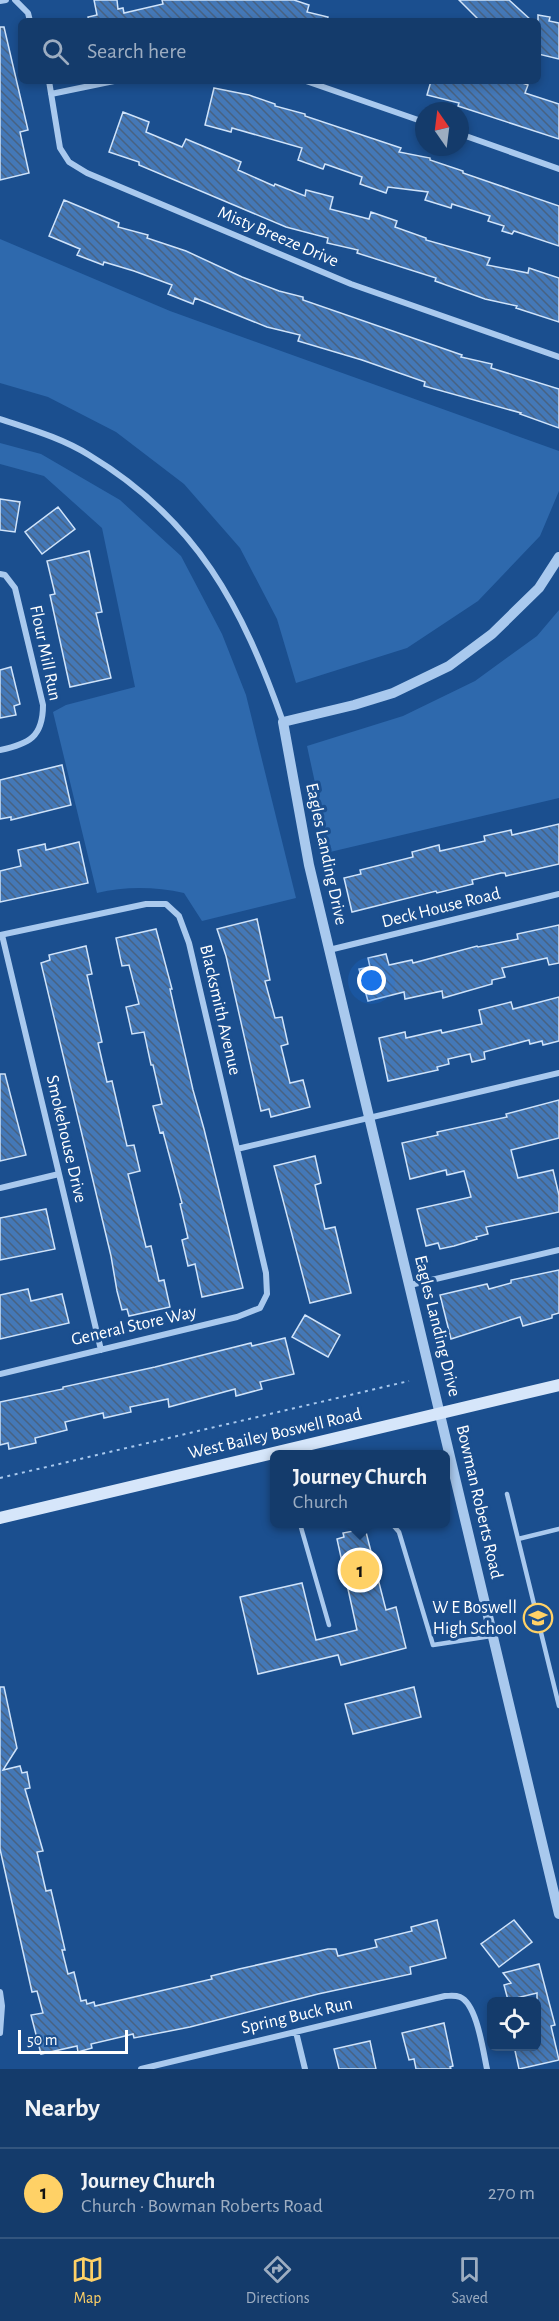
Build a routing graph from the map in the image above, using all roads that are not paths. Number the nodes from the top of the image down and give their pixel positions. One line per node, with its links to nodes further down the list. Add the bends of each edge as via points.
1 (6, 0): 3 (street)
2 (15, 0): 4 (street)
3 (0, 1)
4 (29, 18)
5 (49, 84): 8 (street, Misty Breeze Drive)
6 (99, 84): 8 (street)
7 (315, 84): 9 (street)
8 (51, 94): 12 (street, Misty Breeze Drive, via 60,148 69,162 87,173 351,284)
9 (415, 119)
10 (469, 137): 11 (street)
11 (559, 169)
12 (559, 357)
13 (0, 419): 16 (street, Eagles Landing Drive, via 41,432 88,454 147,495 178,525 231,599)
14 (559, 557): 16 (street, via 539,588 492,634 449,666 393,693)
15 (2, 575): 17 (street, Flour Mill Run, via 15,588 43,705 43,721 28,741)
16 (283, 722): 20 (street, Eagles Landing Drive)
17 (0, 750)
18 (559, 894): 20 (street, Deck House Road)
19 (1, 935): 23 (street, Blacksmith Avenue, via 146,904 166,904 179,916 189,943); 24 (street, Smokehouse Drive)
20 (329, 950): 22 (street, Eagles Landing Drive)
21 (559, 1073): 22 (street)
22 (370, 1118): 23 (street); 27 (street, Eagles Landing Drive)
23 (237, 1149): 28 (street, Blacksmith Avenue, via 266,1273)
24 (59, 1174): 25 (street); 29 (street, Smokehouse Drive)
25 (0, 1188)
26 (559, 1250): 27 (street)
27 (410, 1285): 32 (street, Eagles Landing Drive)
28 (267, 1294): 29 (street, General Store Way, via 260,1308 237,1317)
29 (101, 1350): 30 (street, General Store Way)
30 (0, 1374)
31 (559, 1385): 32 (main road, West Bailey Boswell Road)
32 (441, 1414): 33 (main road, West Bailey Boswell Road); 34 (street, Bowman Roberts Road)
33 (291, 1450)
34 (450, 1450)
35 (450, 1452): 44 (street, Bowman Roberts Road)
36 (270, 1455): 38 (main road, West Bailey Boswell Road)
37 (507, 1494): 42 (lane)
38 (0, 1518)
39 (301, 1528): 43 (lane)
40 (396, 1528): 44 (lane, via 433,1645)
41 (559, 1529): 42 (lane)
42 (518, 1539): 45 (lane)
43 (328, 1625)
44 (494, 1636): 46 (street, Bowman Roberts Road)
45 (559, 1706)
46 (559, 1914)
47 (0, 1992): 49 (street)
48 (296, 2032): 50 (street, Spring Buck Run); 51 (street); 52 (street, Spring Buck Run, via 445,1996 460,1997 473,2011)
49 (0, 2033)
50 (141, 2069)
51 (305, 2069)
52 (487, 2069)

